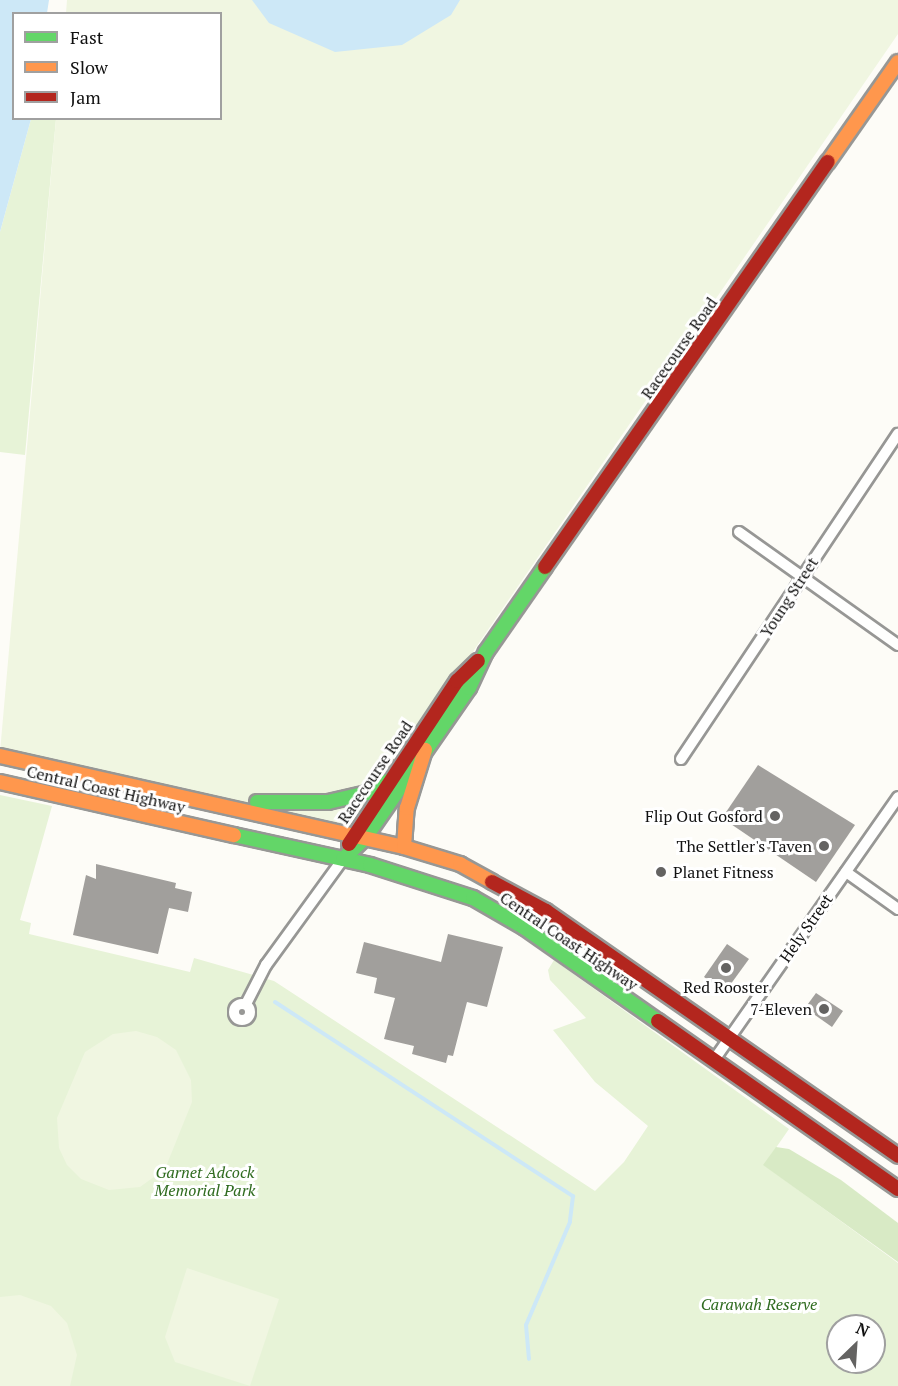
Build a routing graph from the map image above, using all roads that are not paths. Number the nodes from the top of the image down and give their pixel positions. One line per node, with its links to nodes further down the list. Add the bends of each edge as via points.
1 (898, 62): 6 (main road, Racecourse Road)
2 (898, 434): 4 (street, Young Street)
3 (739, 532): 4 (street)
4 (802, 576): 5 (street); 9 (street, Young Street)
5 (898, 645)
6 (486, 652): 7 (main road, Racecourse Road, via 469,688); 10 (main road, Racecourse Road, via 457,681)
7 (425, 750): 14 (main road, Racecourse Road); 15 (main road, via 407,808)
8 (0, 756): 12 (main road, Central Coast Highway)
9 (681, 759)
10 (389, 781): 12 (main road, via 340,800 277,805); 14 (main road, Racecourse Road)
11 (0, 782): 16 (main road, Central Coast Highway)
12 (132, 785): 14 (main road, Central Coast Highway)
13 (898, 797): 17 (street, Hely Street)
14 (359, 837): 15 (main road, Central Coast Highway); 16 (main road, Racecourse Road)
15 (404, 847): 20 (main road, Central Coast Highway, via 460,864 512,890)
16 (343, 859): 19 (street, via 266,965); 21 (main road, Central Coast Highway, via 437,884 496,910)
17 (846, 872): 18 (street); 20 (street, Hely Street)
18 (898, 909)
19 (246, 1004)
20 (729, 1039): 21 (street, Hely Street); 22 (main road, Central Coast Highway)
21 (714, 1060): 23 (main road, Central Coast Highway)
22 (898, 1156)
23 (898, 1189)

